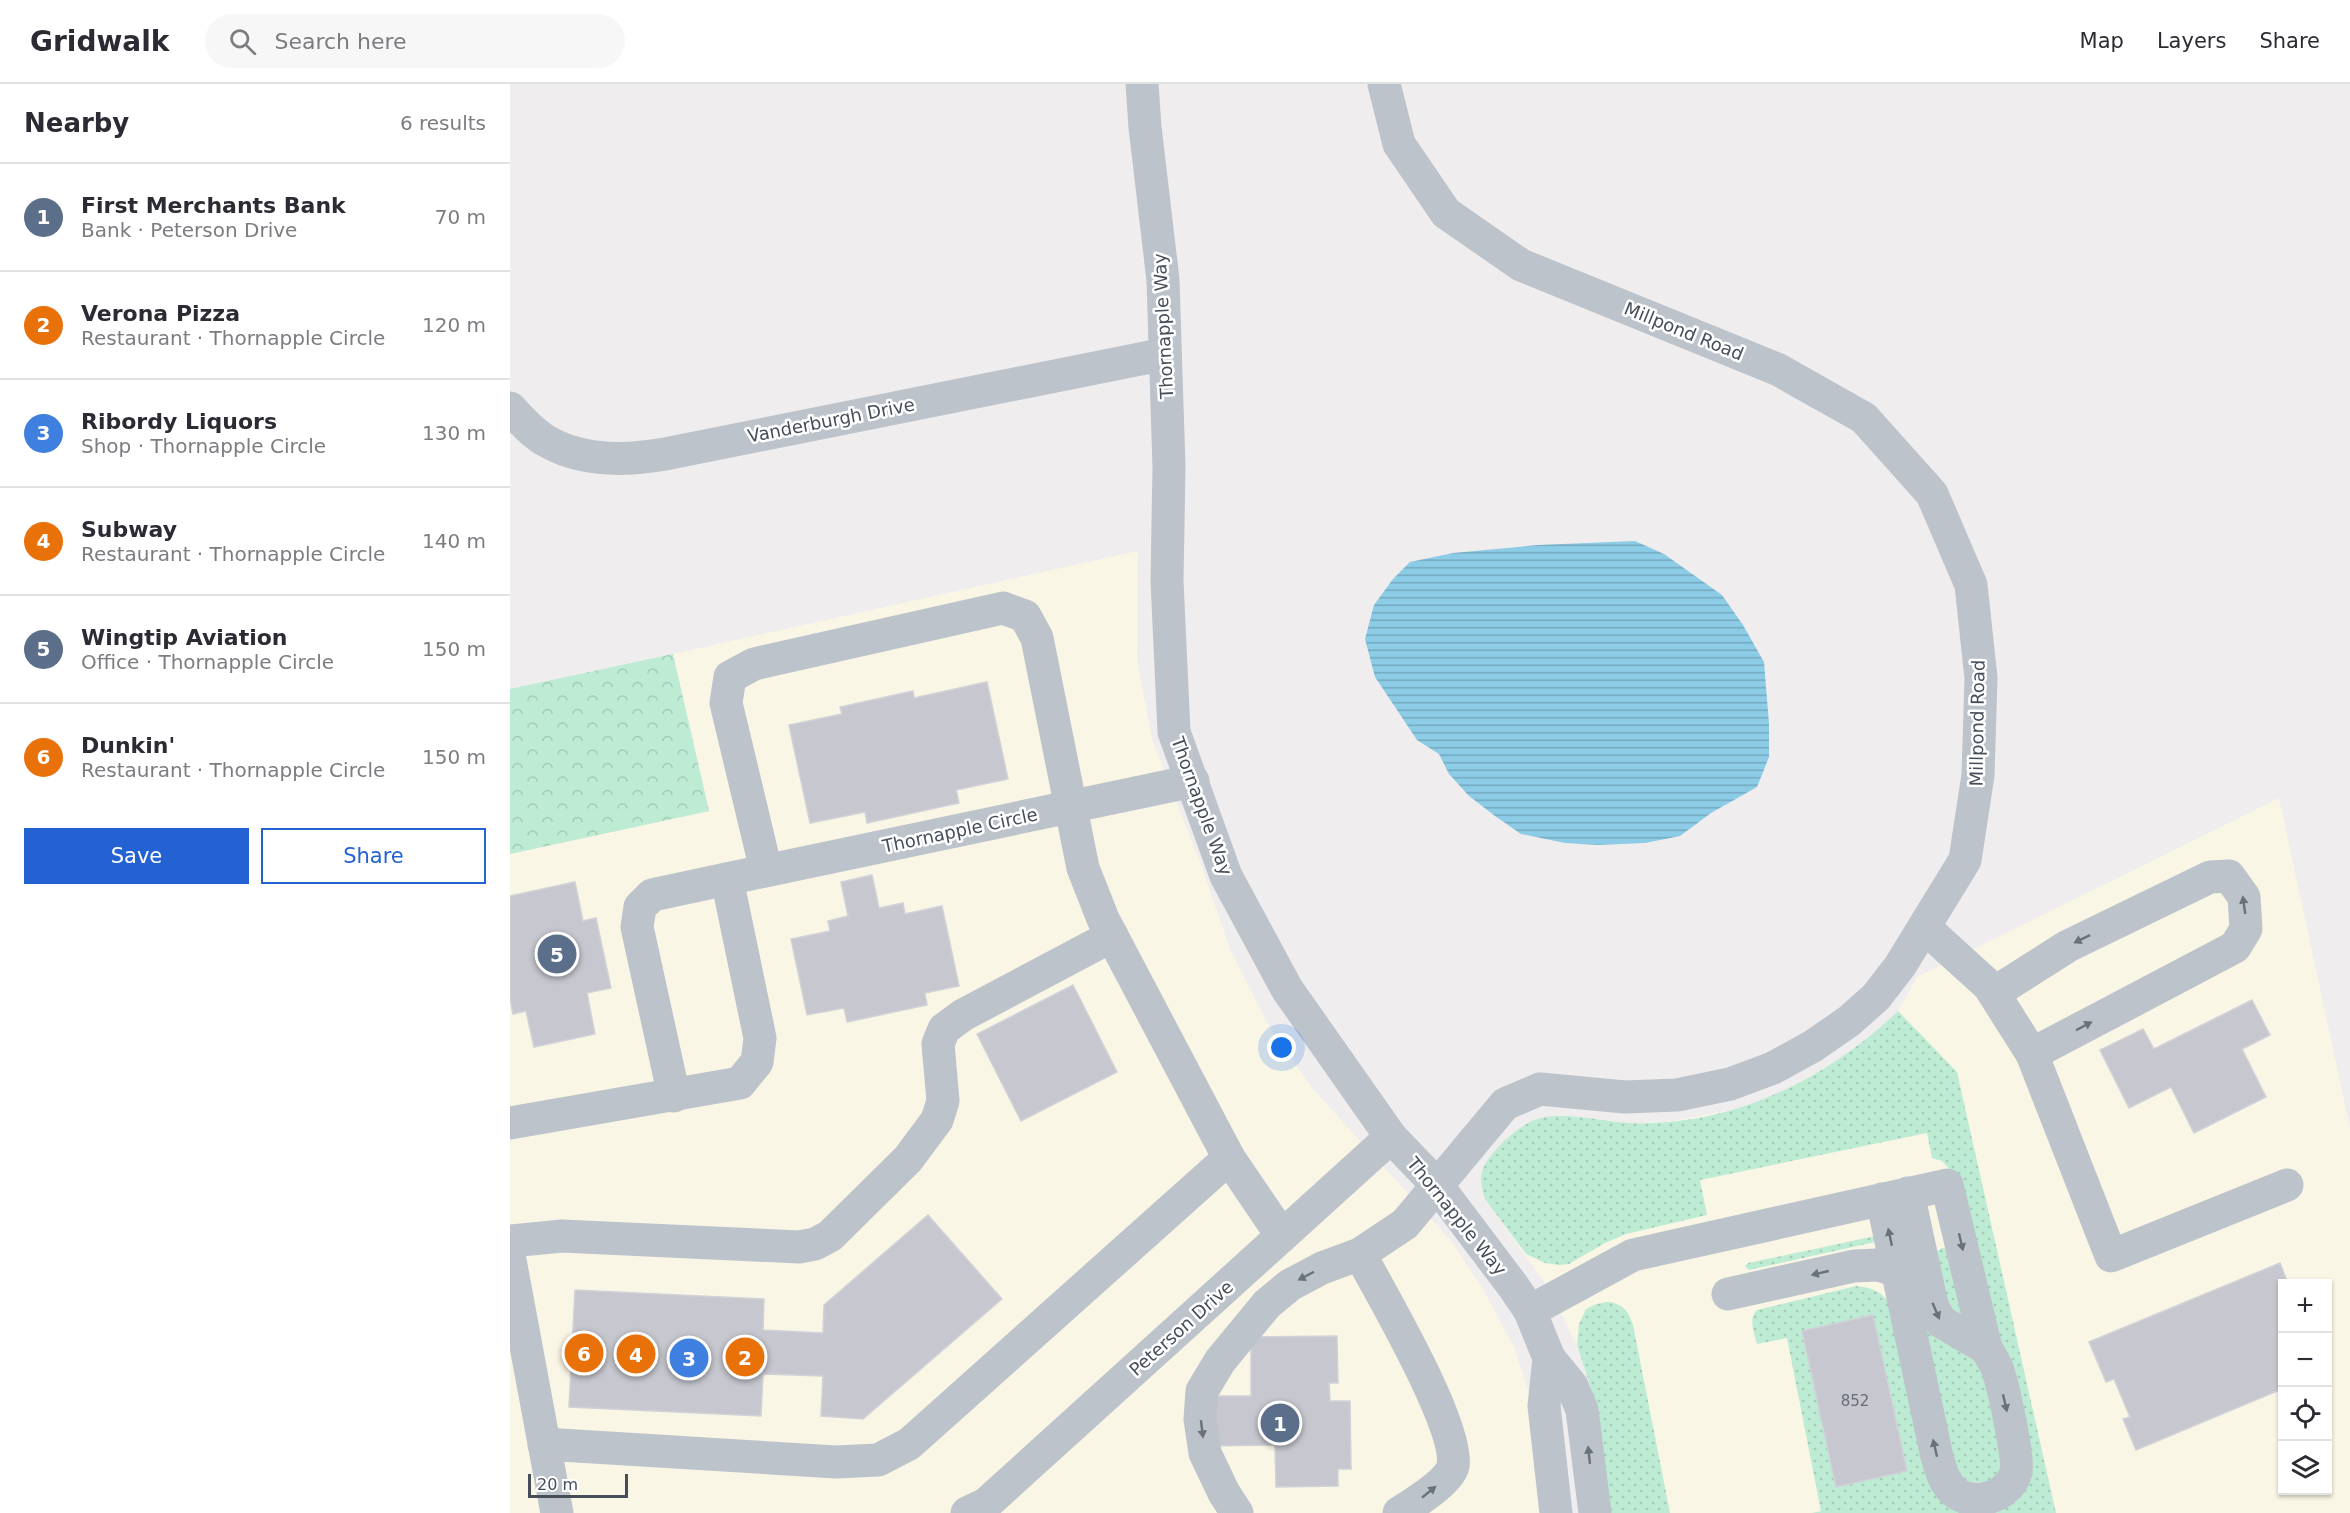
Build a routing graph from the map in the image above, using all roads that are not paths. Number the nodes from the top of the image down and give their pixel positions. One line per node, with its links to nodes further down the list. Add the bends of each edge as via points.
1 (1142, 84): 3 (street, Thornapple Way, via 1163,280)
2 (1384, 84): 9 (street, Millpond Road, via 1400,144 1446,213 1521,265 1779,370 1864,418 1932,494 1971,585 1981,678 1978,775 1965,860)
3 (1165, 354): 4 (street, Vanderburgh Drive, via 629,460 579,454 548,442); 5 (street, Thornapple Way, via 1169,467 1167,581 1174,732)
4 (510, 408)
5 (1192, 782): 6 (street, Thornapple Circle); 15 (street, Thornapple Way, via 1226,876 1287,989)
6 (1071, 807): 7 (street, Thornapple Circle); 7 (street, via 1037,638 1025,616 1003,608 754,664 730,677 726,703); 10 (street, via 1083,868)
7 (766, 870): 8 (street, Thornapple Circle)
8 (727, 879): 13 (street, via 760,1038 757,1062 740,1083); 13 (street, Thornapple Circle, via 652,895 640,907 636,927)
9 (1924, 927): 11 (street); 17 (street, Millpond Road, via 1876,997 1813,1046 1773,1068 1730,1084 1677,1095 1625,1096 1540,1089 1505,1104)
10 (1112, 936): 16 (street); 21 (street, via 963,1015 944,1029 938,1044 944,1101 937,1120 908,1159 830,1236 815,1244 799,1247 562,1236)
11 (1994, 993): 12 (street); 12 (street, one-way to 11, via 2235,947 2246,928 2244,897 2229,876 2210,877 2068,946)
12 (2032, 1054): 18 (street, via 2110,1256)
13 (674, 1096): 14 (street)
14 (510, 1124)
15 (1391, 1137): 17 (street, Thornapple Way); 20 (street, Peterson Drive)
16 (1229, 1158): 20 (street); 29 (street, via 909,1443 878,1460 837,1462)
17 (1436, 1184): 22 (street, Millpond Road, via 1405,1224); 26 (street, Thornapple Way)
18 (2287, 1185)
19 (1895, 1196): 24 (street, one-way to 19); 26 (street, via 1633,1255); 27 (street, one-way to 27, via 1940,1321); 27 (street, one-way to 27, via 1947,1185)
20 (1282, 1236): 31 (street, Peterson Drive, via 986,1504)
21 (510, 1242)
22 (1360, 1254): 32 (street, Millpond Road, one-way to 32, via 1290,1284 1267,1304 1220,1361 1202,1391 1204,1453); 33 (street, one-way to 22, via 1449,1475 1453,1465 1450,1440 1410,1345)
23 (510, 1260): 29 (street)
24 (1898, 1271): 25 (street, one-way to 25, via 1878,1265 1854,1266); 27 (street, one-way to 24, via 1997,1368 2017,1455 2016,1473 2005,1490 1986,1500 1962,1497 1947,1484 1937,1457)
25 (1728, 1294)
26 (1530, 1311): 28 (street, Thornapple Way)
27 (1986, 1348)
28 (1550, 1358): 34 (street, via 1544,1406); 35 (street, Thornapple Way, one-way to 28, via 1582,1410 1572,1386)
29 (544, 1444): 30 (street)
30 (556, 1513)
31 (967, 1513)
32 (1237, 1513)
33 (1399, 1513)
34 (1556, 1513)
35 (1595, 1513)

